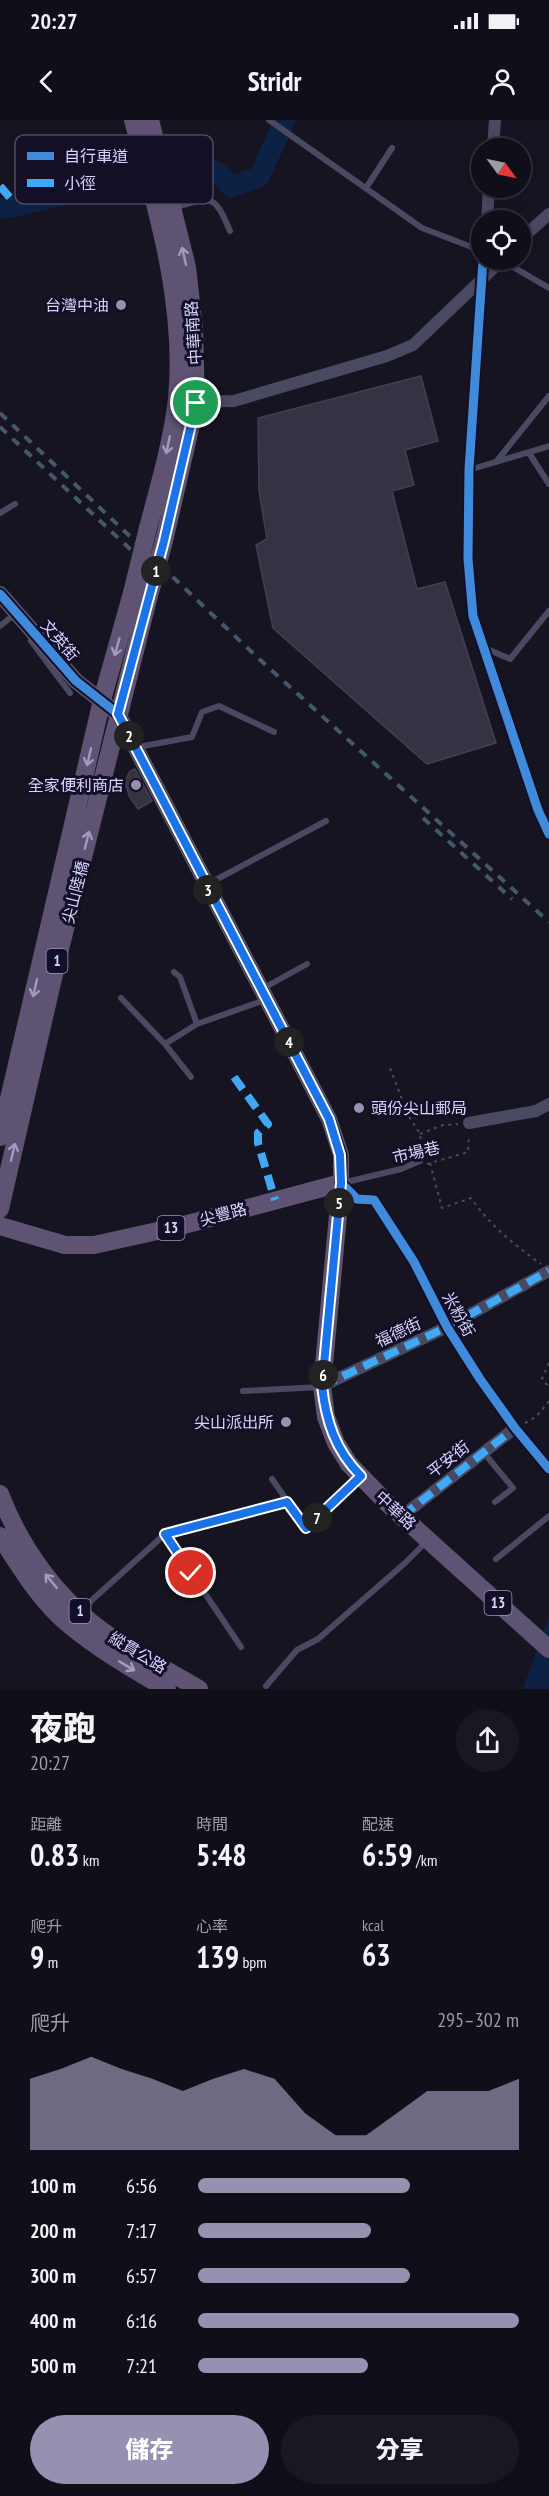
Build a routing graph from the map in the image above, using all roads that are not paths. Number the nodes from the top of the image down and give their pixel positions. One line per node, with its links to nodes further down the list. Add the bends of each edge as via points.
1 (133, 120): 5 (main road, 1)
2 (150, 120): 6 (main road, 1)
3 (495, 120): 7 (street)
4 (271, 121): 9 (lane)
5 (140, 135)
6 (151, 135)
7 (494, 138)
8 (392, 147): 9 (lane)
9 (366, 188): 15 (lane, via 422,228)
10 (213, 201): 14 (lane, via 221,208)
11 (166, 204): 21 (main road, 中華南路 / 1)
12 (549, 214): 13 (street)
13 (531, 230)
14 (231, 231)
15 (471, 247)
16 (482, 270): 19 (street)
17 (492, 270): 19 (street)
18 (518, 270): 20 (lane)
19 (482, 280): 24 (street, via 413,345 234,401); 30 (street)
20 (549, 288)
21 (182, 299): 23 (main road, 中華南路 / 1); 24 (main road, 中華南路 / 1, via 195,329)
22 (549, 396): 25 (lane)
23 (177, 400): 24 (street); 40 (main road, 中華南路 / 1, one-way to 40, bridge, via 132,593)
24 (196, 403): 41 (main road, 中華南路 / 1, bridge)
25 (544, 403): 26 (lane); 29 (lane)
26 (549, 409)
27 (549, 446): 28 (lane)
28 (529, 453): 29 (lane); 31 (lane)
29 (496, 462): 30 (lane)
30 (469, 470): 38 (street, via 468,559 473,616)
31 (549, 484)
32 (15, 504): 33 (lane)
33 (0, 513)
34 (0, 594): 36 (street, 文英街)
35 (549, 611): 38 (lane, via 510,659)
36 (16, 613): 37 (lane); 39 (lane, via 17,622); 40 (street, 文英街, via 76,681)
37 (0, 626)
38 (483, 647): 45 (street)
39 (70, 693)
40 (102, 700): 41 (street, 中華路); 56 (main road, 尖山陸橋 / 1, one-way to 56)
41 (118, 714): 43 (street, 中華路); 59 (main road, 尖山陸橋 / 1, one-way to 41)
42 (274, 732): 43 (lane, via 219,706 202,711 192,737)
43 (135, 748): 46 (street, 中華路)
44 (326, 821): 46 (lane)
45 (549, 834)
46 (206, 885): 49 (street, 中華路)
47 (307, 964): 49 (lane)
48 (174, 972): 51 (lane, via 180,977)
49 (264, 994): 51 (lane); 58 (street, 中華路, via 329,1119 340,1155)
50 (121, 998): 52 (lane)
51 (197, 1024): 52 (lane)
52 (165, 1044): 53 (lane)
53 (191, 1077)
54 (549, 1104): 55 (street, via 536,1111)
55 (469, 1123)
56 (0, 1137)
57 (420, 1161): 58 (lane, 市場巷)
58 (341, 1183): 60 (main road, 尖豐路 / 13, via 94,1245 65,1245); 62 (street, 米粉街, via 357,1199 374,1200 414,1262); 63 (main road, 中華路 / 13)
59 (0, 1209)
60 (0, 1226)
61 (549, 1270): 62 (street, 福德街)
62 (447, 1326): 63 (street, 福德街); 65 (street, 米粉街)
63 (322, 1386): 64 (lane); 68 (main road, 中華路 / 13, via 326,1417 336,1443)
64 (243, 1390)
65 (515, 1428): 66 (street, 平安街); 67 (street, 米粉街)
66 (484, 1453): 72 (lane, via 513,1488); 73 (street, 平安街)
67 (549, 1469)
68 (361, 1476): 71 (lane, via 306,1528); 73 (main road, 中華路 / 13)
69 (272, 1479): 71 (lane)
70 (0, 1494): 79 (main road, 縱貫公路 / 1, one-way to 70, via 46,1575 11,1523)
71 (287, 1502): 75 (lane)
72 (495, 1502)
73 (402, 1516): 77 (main road, 中華路 / 13)
74 (549, 1516): 78 (lane)
75 (165, 1534): 79 (lane); 80 (lane)
76 (0, 1536): 83 (main road, 縱貫公路 / 1, one-way to 83, via 25,1575 65,1622)
77 (428, 1539): 81 (main road, 中華路 / 13); 82 (lane, via 318,1639 297,1650)
78 (496, 1559)
79 (80, 1611): 84 (main road, 縱貫公路 / 1, via 108,1634)
80 (241, 1647)
81 (549, 1649)
82 (266, 1686)
83 (166, 1689)
84 (199, 1689)

